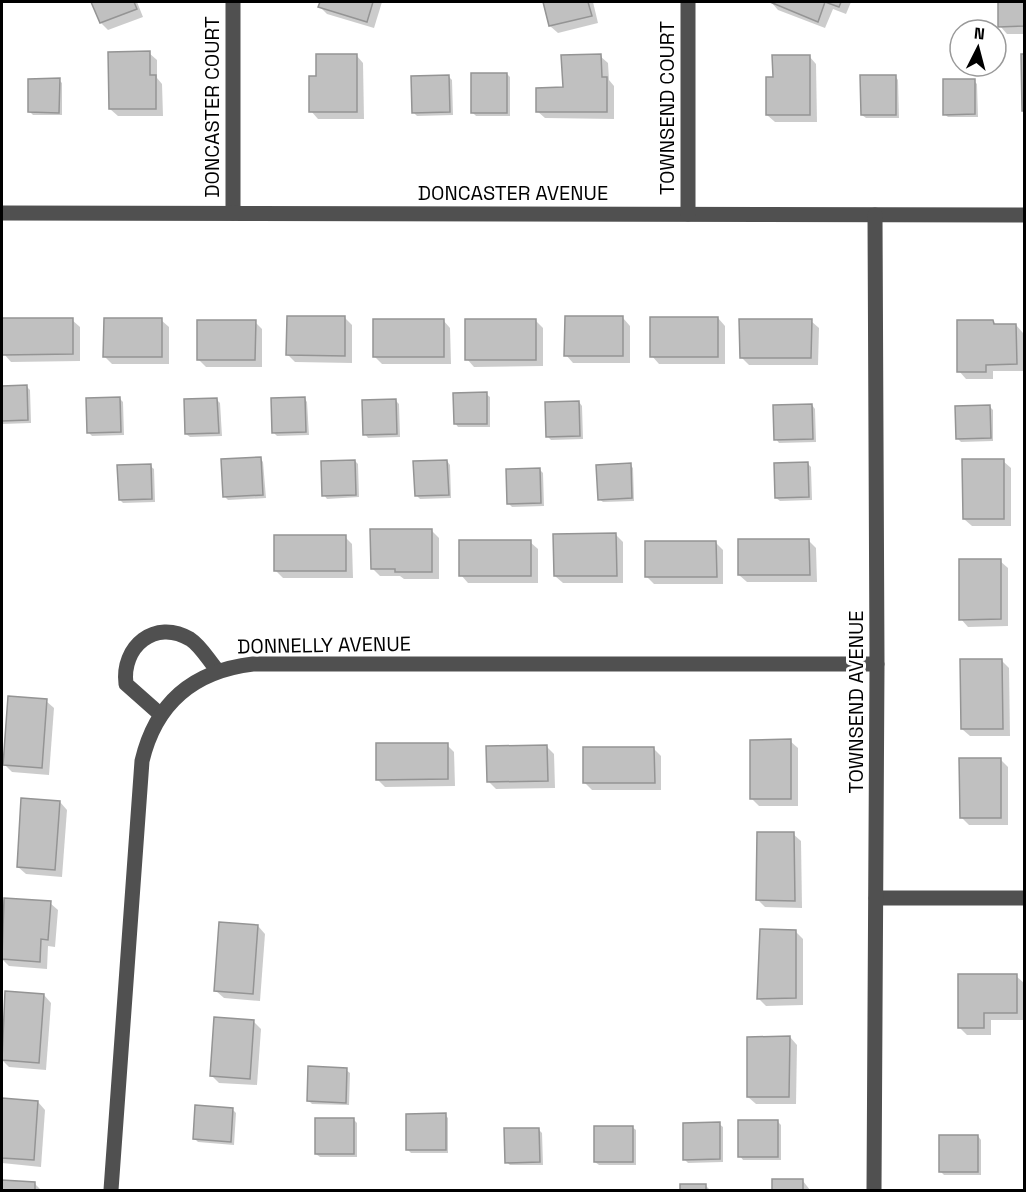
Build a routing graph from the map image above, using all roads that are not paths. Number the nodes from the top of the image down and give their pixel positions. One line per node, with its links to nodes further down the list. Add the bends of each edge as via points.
1 (233, 2): 4 (street, DONCASTER COURT)
2 (688, 2): 5 (street, TOWNSEND COURT)
3 (2, 213): 4 (street, DONCASTER AVENUE)
4 (233, 213): 5 (street, DONCASTER AVENUE)
5 (688, 214): 6 (street, DONCASTER AVENUE)
6 (875, 215): 7 (street, DONCASTER AVENUE); 8 (street, TOWNSEND AVENUE)
7 (1024, 215)
8 (877, 664): 9 (street, DONNELLY AVENUE, via 253,664); 11 (street, TOWNSEND AVENUE)
9 (218, 671): 10 (street, DONNELLY AVENUE, via 182,691); 10 (street, via 198,646 183,637 156,634 139,641 128,659 126,684)
10 (161, 715): 13 (street, DONNELLY AVENUE, via 142,761)
11 (876, 898): 12 (street); 14 (street, TOWNSEND AVENUE)
12 (1024, 898)
13 (111, 1191)
14 (874, 1191)

